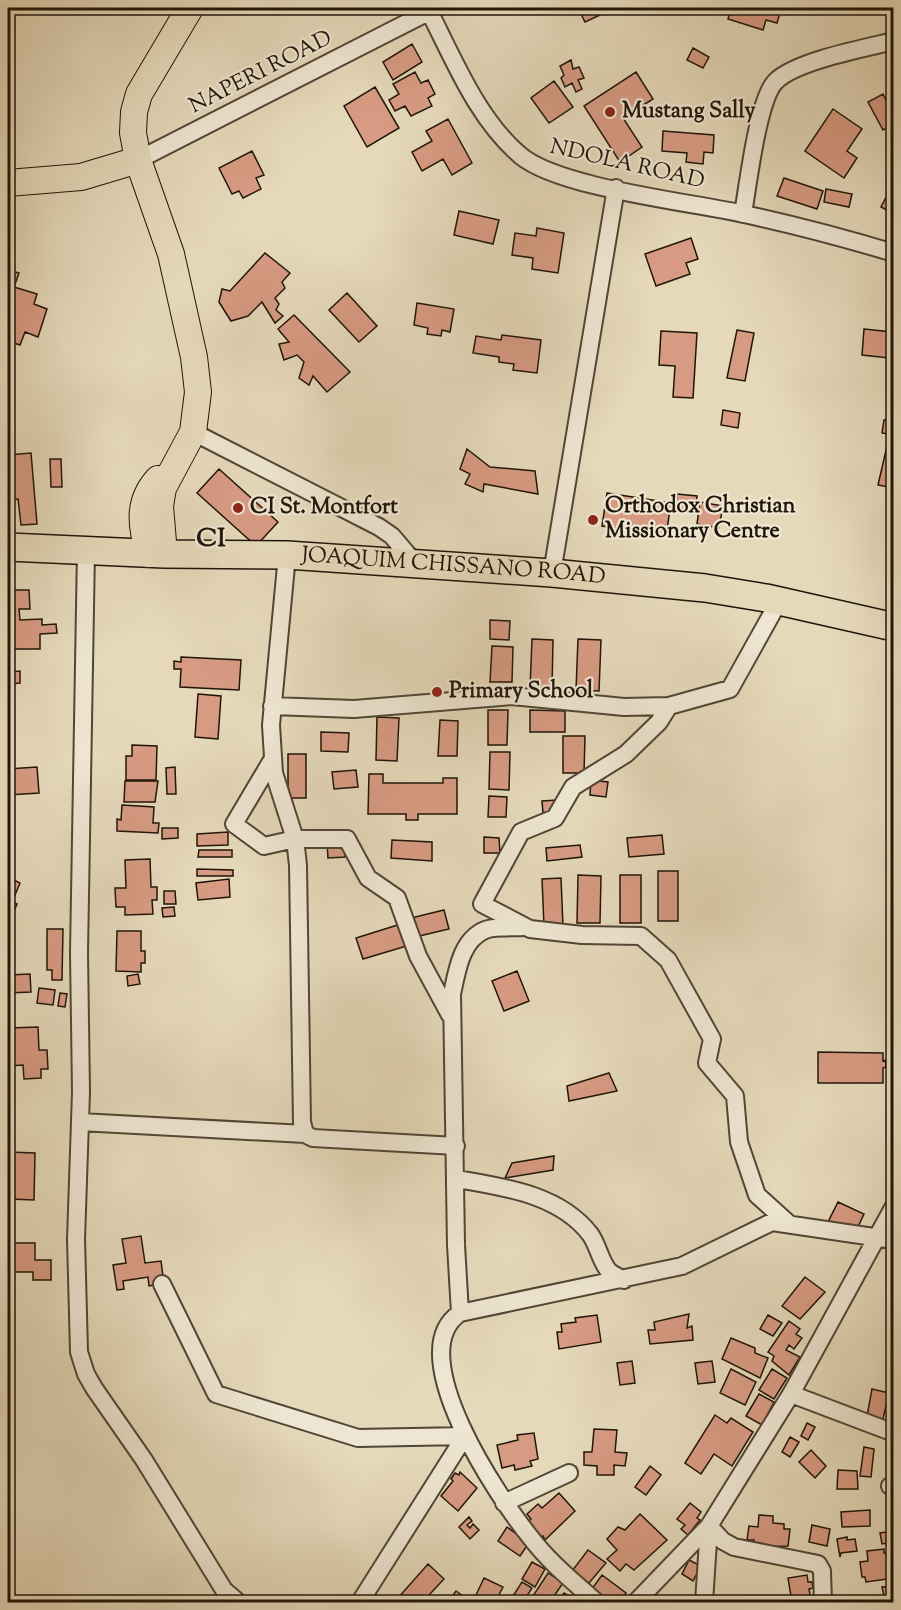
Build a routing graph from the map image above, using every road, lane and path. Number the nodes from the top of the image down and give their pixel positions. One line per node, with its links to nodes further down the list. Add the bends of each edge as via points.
1 (190, 8): 4 (main road, via 139,94 133,133)
2 (432, 9): 4 (street, NAPERI ROAD); 6 (street, NDOLA ROAD, via 464,78 506,142 537,167)
3 (894, 41): 7 (street, via 795,69 774,82 765,99)
4 (138, 160): 5 (main road, via 81,177); 9 (main road, via 171,254 194,357 198,392)
5 (8, 183)
6 (616, 188): 7 (street, NDOLA ROAD); 15 (street)
7 (743, 214): 8 (street, NDOLA ROAD)
8 (894, 253)
9 (187, 442): 12 (main road, via 149,488 141,509 141,528); 14 (street, via 379,527 393,536)
10 (8, 546): 11 (highway, JOAQUIM CHISSANO ROAD)
11 (86, 550): 12 (highway, JOAQUIM CHISSANO ROAD); 24 (street)
12 (156, 554): 13 (highway, JOAQUIM CHISSANO ROAD)
13 (287, 555): 14 (highway, JOAQUIM CHISSANO ROAD); 18 (street)
14 (414, 562): 15 (highway, JOAQUIM CHISSANO ROAD)
15 (552, 573): 16 (highway, JOAQUIM CHISSANO ROAD, via 705,588)
16 (779, 601): 17 (highway, JOAQUIM CHISSANO ROAD); 19 (street, via 730,689)
17 (894, 627)
18 (272, 706): 19 (street, via 354,709 512,696 624,707); 20 (street)
19 (669, 706): 22 (street, via 659,722 626,754 573,787 555,818 521,832 482,904)
20 (272, 760): 21 (street); 21 (street, via 234,824 264,846)
21 (295, 839): 23 (street, via 347,839 368,878 397,898 418,956); 25 (street)
22 (523, 927): 23 (street, via 486,929 469,941 458,966); 29 (street, via 582,935 641,936 668,960 712,1039 707,1063 735,1096 739,1142 757,1195)
23 (452, 1018): 26 (street)
24 (80, 1122): 25 (street); 40 (street, via 79,1352 86,1374 224,1590)
25 (305, 1134): 26 (street, via 313,1138)
26 (456, 1146): 27 (street)
27 (457, 1179): 31 (street, via 558,1204 587,1230 608,1271); 33 (street)
28 (894, 1206): 30 (street)
29 (788, 1223): 30 (street); 31 (street, via 772,1222 682,1266)
30 (886, 1239): 34 (street)
31 (624, 1280): 33 (street)
32 (162, 1284): 36 (street, via 216,1394 358,1438)
33 (460, 1313): 36 (street, via 452,1318 443,1334 442,1370)
34 (791, 1394): 35 (street); 39 (street)
35 (894, 1433)
36 (465, 1436): 38 (street); 41 (street)
37 (569, 1473): 38 (street)
38 (504, 1503): 42 (street, via 532,1541)
39 (709, 1526): 43 (street); 44 (street); 45 (street, via 734,1547 818,1564 822,1571)
40 (238, 1602)
41 (360, 1602)
42 (596, 1602)
43 (636, 1602)
44 (704, 1602)
45 (823, 1602)

